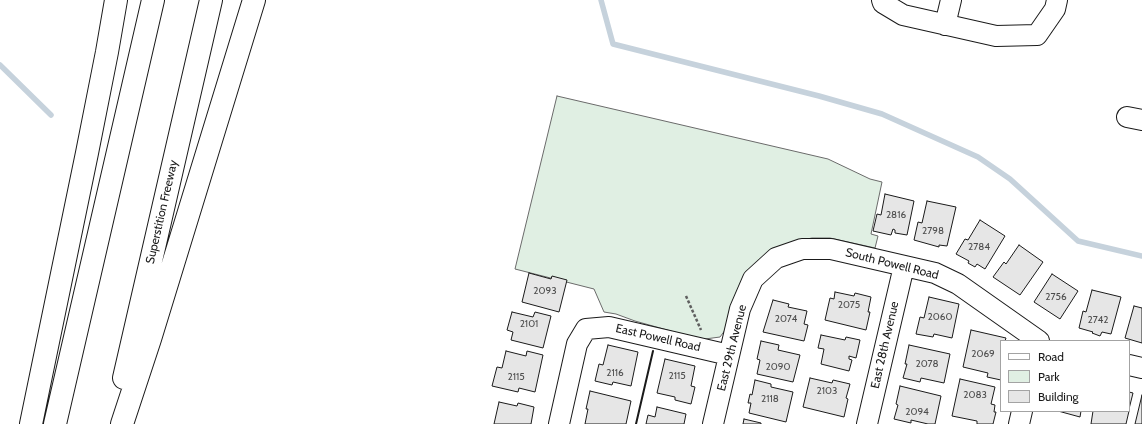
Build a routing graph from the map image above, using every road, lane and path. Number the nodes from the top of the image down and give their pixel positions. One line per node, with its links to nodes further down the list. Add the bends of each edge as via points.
1 (116, 0): 18 (highway, via 89,145)
2 (152, 0): 19 (highway)
3 (211, 0): 20 (highway, Superstition Freeway)
4 (254, 0): 21 (highway)
5 (950, 0): 8 (street)
6 (1057, 0): 8 (street, via 1055,9 1037,35 996,36)
7 (877, 1): 8 (street, via 903,15)
8 (945, 25)
9 (776, 258): 10 (street, South Powell Road, via 802,249 831,249); 14 (street, East 29th Avenue, via 753,279 740,310)
10 (904, 266): 12 (street, South Powell Road, via 935,273 958,284); 24 (street, East 28th Avenue)
11 (686, 296): 13 (path, via 702,329)
12 (1038, 340)
13 (698, 347): 14 (street, East Powell Road); 22 (street, East Powell Road, via 609,327 586,329 577,344)
14 (729, 355): 23 (street, East 29th Avenue)
15 (1130, 365): 16 (street)
16 (1142, 368)
17 (1022, 412): 25 (street)
18 (31, 424)
19 (55, 424)
20 (113, 424)
21 (122, 424)
22 (559, 424)
23 (713, 424)
24 (867, 424)
25 (1019, 424)

